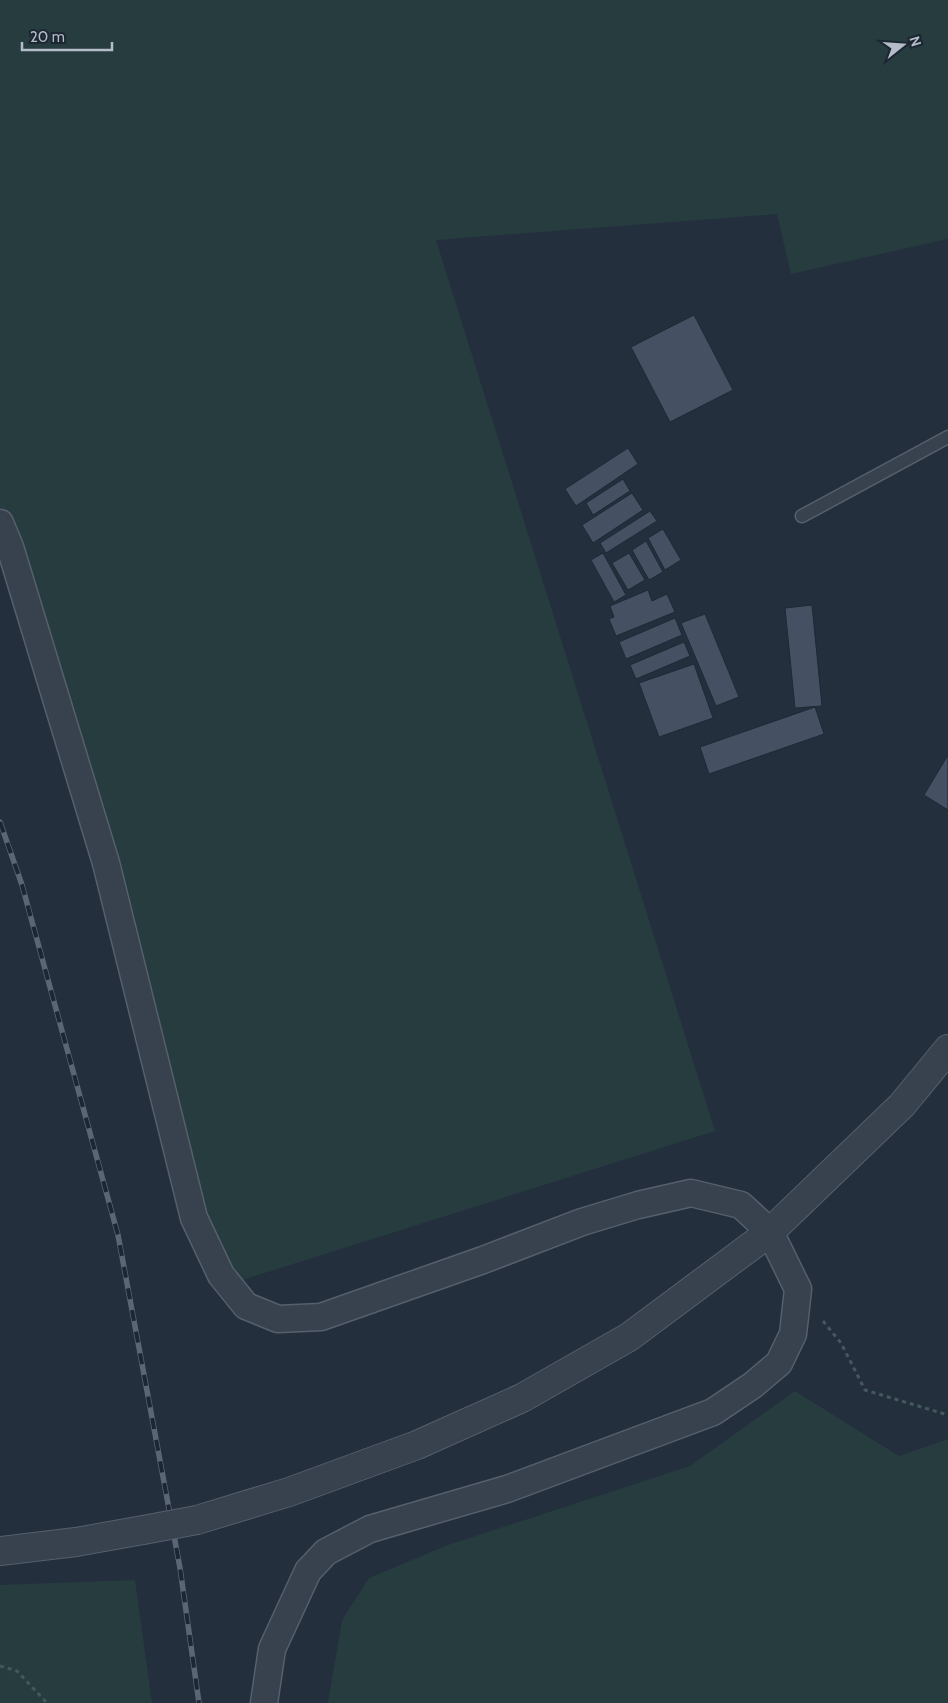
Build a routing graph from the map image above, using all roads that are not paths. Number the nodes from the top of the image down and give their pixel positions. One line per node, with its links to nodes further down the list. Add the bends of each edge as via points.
1 (948, 437): 2 (lane)
2 (802, 516)
3 (0, 523): 5 (street, via 106,863 194,1218 221,1275 246,1306 278,1319 321,1317 582,1222 691,1193 741,1205)
4 (948, 1049): 5 (street, via 902,1105)
5 (770, 1232): 6 (street, bridge, via 629,1337 522,1398 417,1445 289,1492 197,1520 76,1542); 7 (street, via 798,1289 792,1334 779,1363 713,1412 507,1489 370,1529 326,1552 308,1571 272,1649)
6 (0, 1551)
7 (264, 1703)

